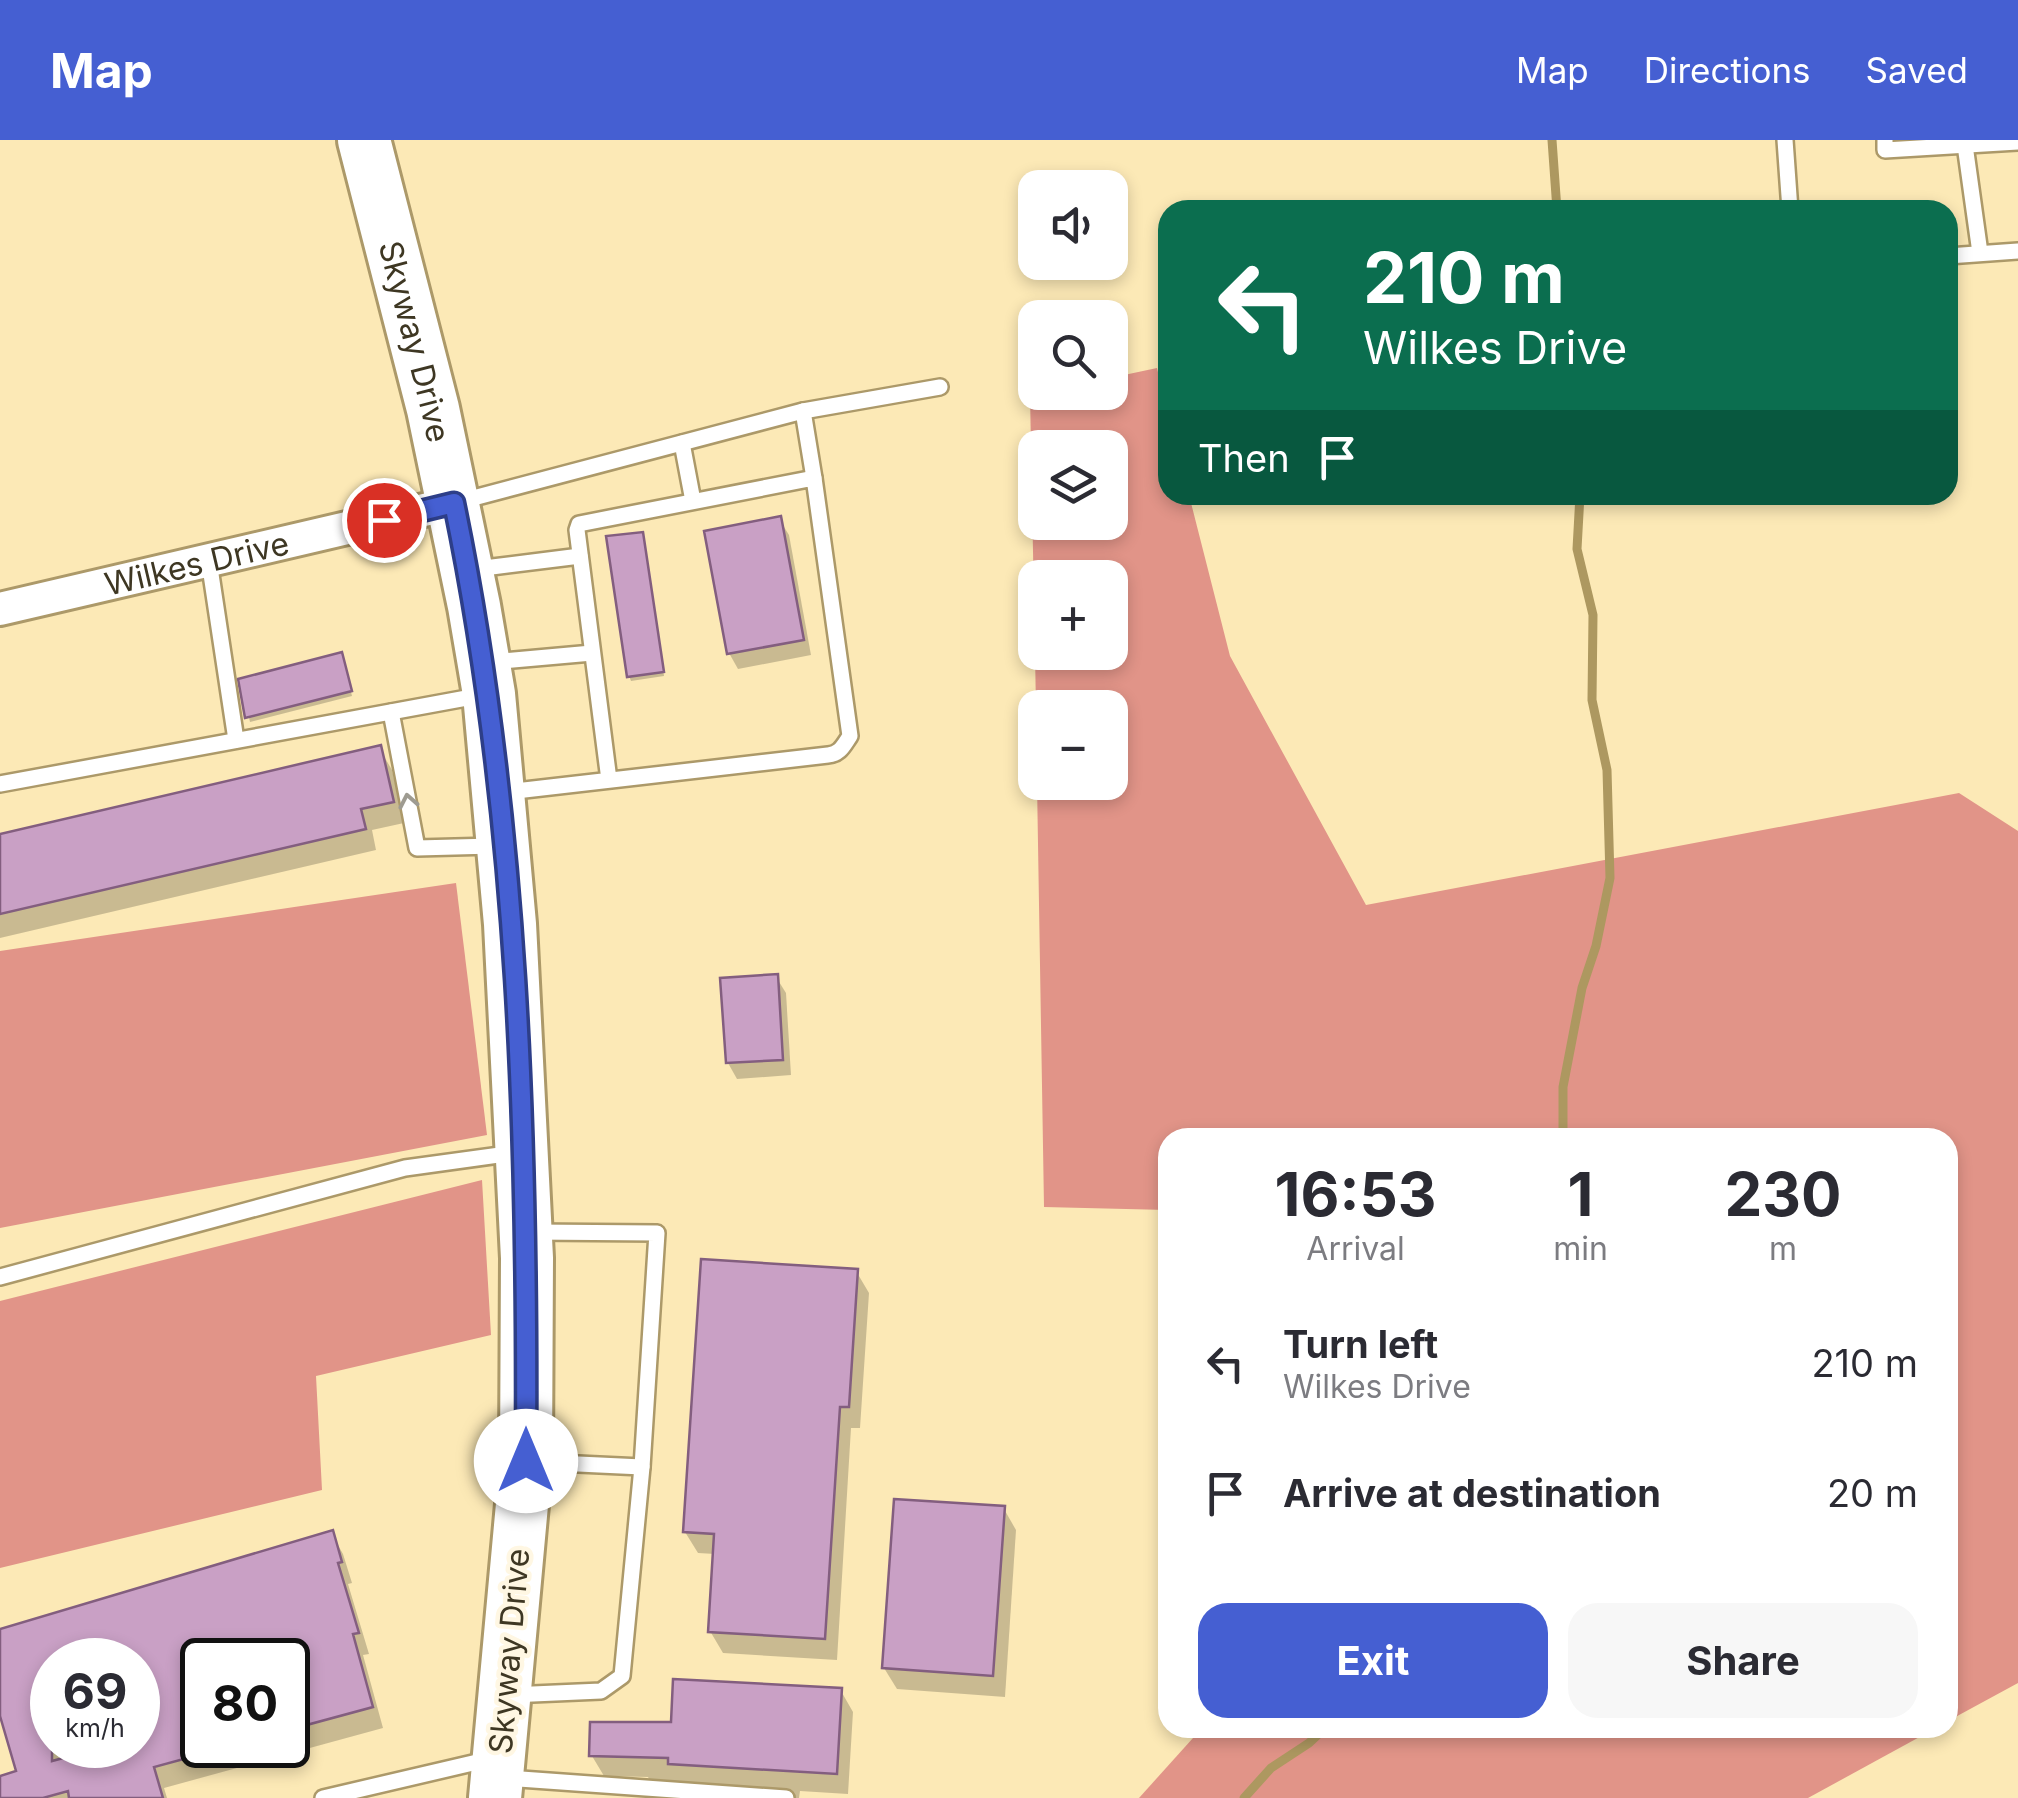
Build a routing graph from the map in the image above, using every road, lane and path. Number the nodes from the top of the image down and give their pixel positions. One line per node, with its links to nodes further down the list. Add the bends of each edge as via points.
1 (364, 140): 15 (highway, Skyway Drive)
2 (1785, 140): 6 (lane)
3 (1885, 140): 5 (lane, via 1885,150)
4 (2018, 142): 5 (lane)
5 (1965, 145): 8 (lane)
6 (1789, 200)
7 (2018, 251): 8 (lane)
8 (1980, 253): 9 (lane)
9 (1958, 255)
10 (940, 387): 11 (lane)
11 (803, 411): 12 (lane); 13 (lane)
12 (682, 443): 14 (lane); 15 (lane)
13 (814, 478): 14 (lane); 24 (lane, via 850,736 842,748 836,754)
14 (693, 500): 16 (lane, via 585,521 577,530)
15 (454, 503): 17 (street, Wilkes Drive); 18 (highway, Skyway Drive)
16 (580, 556): 18 (lane); 20 (lane)
17 (209, 561): 19 (street, Wilkes Drive); 23 (lane)
18 (467, 570): 21 (highway, Skyway Drive)
19 (0, 609)
20 (592, 653): 21 (lane); 24 (lane)
21 (486, 678): 22 (lane); 26 (highway, Skyway Drive)
22 (391, 712): 23 (lane); 27 (lane, one-way to 22, via 418,848)
23 (236, 740): 25 (lane)
24 (609, 780): 26 (lane)
25 (0, 784)
26 (498, 793): 27 (highway, Skyway Drive)
27 (502, 845): 28 (highway, Skyway Drive)
28 (523, 1152): 29 (highway, Skyway Drive); 30 (lane, via 405,1168)
29 (526, 1232): 31 (highway, Skyway Drive); 32 (lane, via 657,1234)
30 (0, 1277)
31 (526, 1461): 32 (lane); 33 (highway, Skyway Drive)
32 (642, 1467): 33 (lane, via 622,1676 601,1691)
33 (506, 1695): 34 (highway, Skyway Drive)
34 (497, 1777): 35 (lane); 36 (lane)
35 (322, 1798)
36 (786, 1798)

